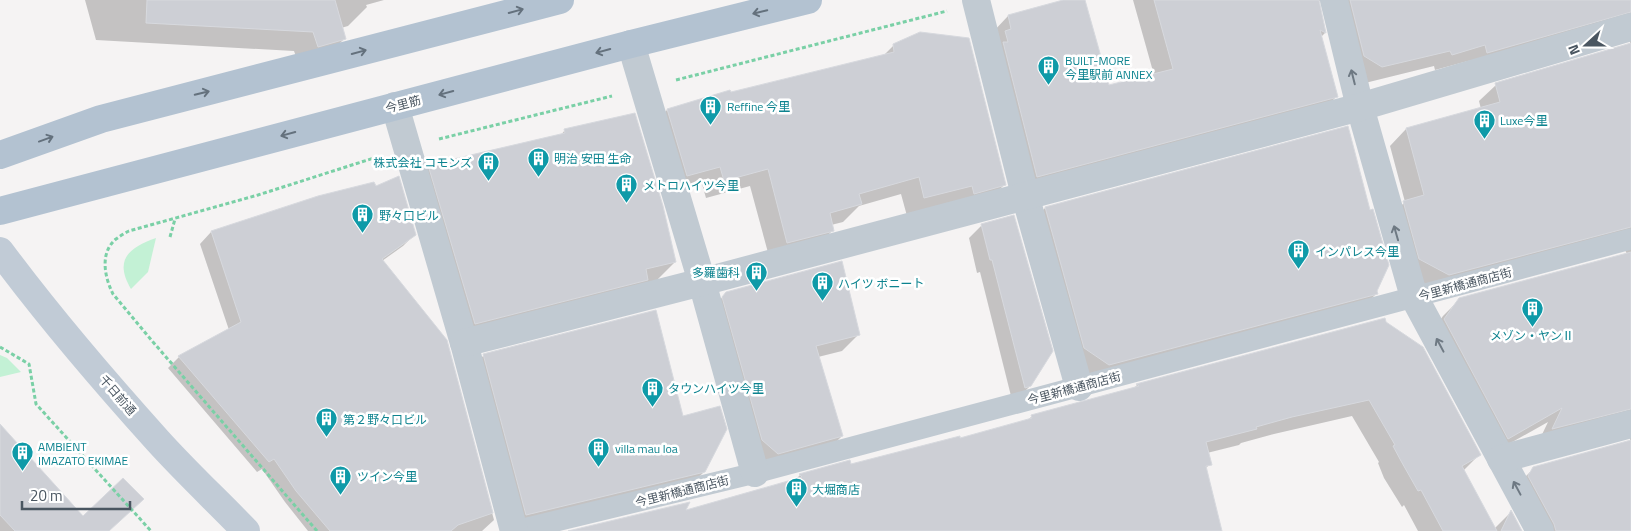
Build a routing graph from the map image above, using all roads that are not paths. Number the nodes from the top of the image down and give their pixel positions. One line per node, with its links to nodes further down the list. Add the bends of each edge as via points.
1 (560, 0): 9 (main road, one-way to 1, via 101,119)
2 (808, 0): 6 (main road, 今里筋, one-way to 6)
3 (976, 0): 10 (street)
4 (1334, 0): 8 (street, one-way to 4)
5 (1631, 27): 8 (street)
6 (631, 44): 7 (main road, 今里筋, one-way to 7); 14 (street)
7 (395, 106): 11 (main road, 今里筋, one-way to 11); 16 (street)
8 (1360, 106): 10 (street); 15 (street, one-way to 8)
9 (0, 156)
10 (1025, 195): 14 (street); 17 (street)
11 (0, 211)
12 (1631, 240): 15 (street, 今里新橋通商店街)
13 (0, 251): 21 (main road, 千日前通, via 46,312 152,434)
14 (702, 282): 16 (street); 20 (street)
15 (1414, 297): 17 (street, 今里新橋通商店街); 19 (street, one-way to 15)
16 (464, 343): 22 (street)
17 (1079, 387): 20 (street, 今里新橋通商店街)
18 (1631, 424): 19 (street)
19 (1501, 459): 23 (street, one-way to 19)
20 (755, 473): 22 (street, 今里新橋通商店街)
21 (246, 531)
22 (514, 531)
23 (1540, 531)

